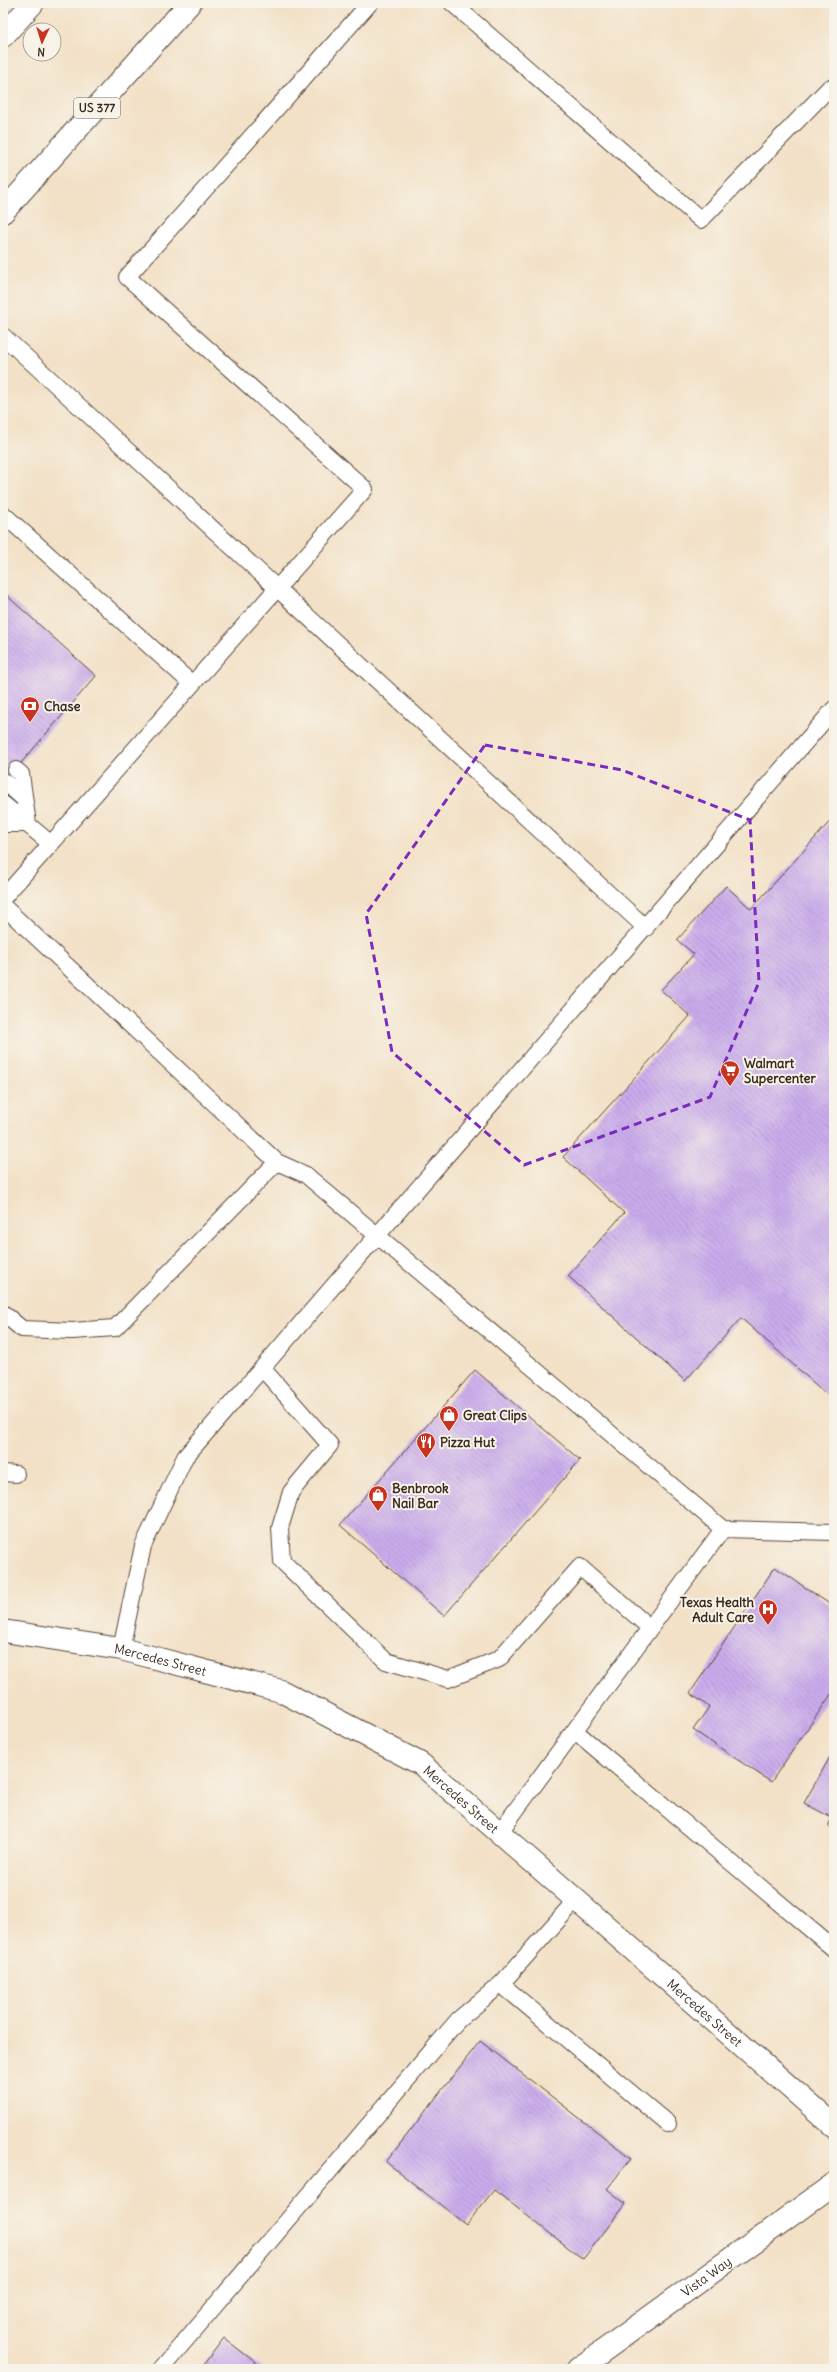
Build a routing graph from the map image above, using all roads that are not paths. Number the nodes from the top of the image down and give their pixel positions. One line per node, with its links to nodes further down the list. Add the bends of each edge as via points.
1 (33, 3): 5 (main road)
2 (190, 3): 7 (main road, US 377)
3 (370, 3): 10 (lane, via 127,277 365,489)
4 (452, 3): 6 (lane, via 701,220 829,88)
5 (3, 36)
6 (834, 88)
7 (3, 212)
8 (3, 336): 10 (lane)
9 (3, 514): 11 (lane)
10 (279, 589): 11 (lane); 22 (lane)
11 (192, 684): 19 (lane)
12 (834, 709): 22 (lane)
13 (16, 770): 15 (lane, via 21,774)
14 (5, 782): 15 (lane)
15 (24, 799): 18 (lane)
16 (3, 804): 18 (lane)
17 (3, 824): 18 (lane)
18 (28, 824): 19 (lane)
19 (51, 844): 20 (lane)
20 (3, 898)
21 (3, 906): 23 (lane)
22 (646, 928): 24 (lane)
23 (277, 1162): 24 (lane, via 306,1175); 25 (lane, via 115,1328 72,1331 22,1329)
24 (376, 1237): 26 (lane); 27 (lane)
25 (3, 1313)
26 (262, 1368): 29 (lane, via 330,1445 291,1492 280,1528 282,1561 386,1661 448,1679 499,1659 580,1567); 31 (lane, via 185,1457 143,1546)
27 (723, 1529): 28 (lane); 29 (lane)
28 (834, 1532)
29 (650, 1628): 32 (lane)
30 (3, 1631): 31 (main road, Mercedes Street)
31 (121, 1649): 33 (main road, Mercedes Street, via 281,1691 421,1764)
32 (575, 1731): 33 (lane); 35 (lane)
33 (499, 1833): 34 (main road, Mercedes Street)
34 (576, 1900): 36 (lane); 38 (main road, Mercedes Street)
35 (834, 1949)
36 (501, 1984): 37 (lane); 40 (lane, via 458,2020)
37 (668, 2124)
38 (834, 2126)
39 (834, 2184): 41 (main road, Vista Way)
40 (161, 2369)
41 (578, 2369)

